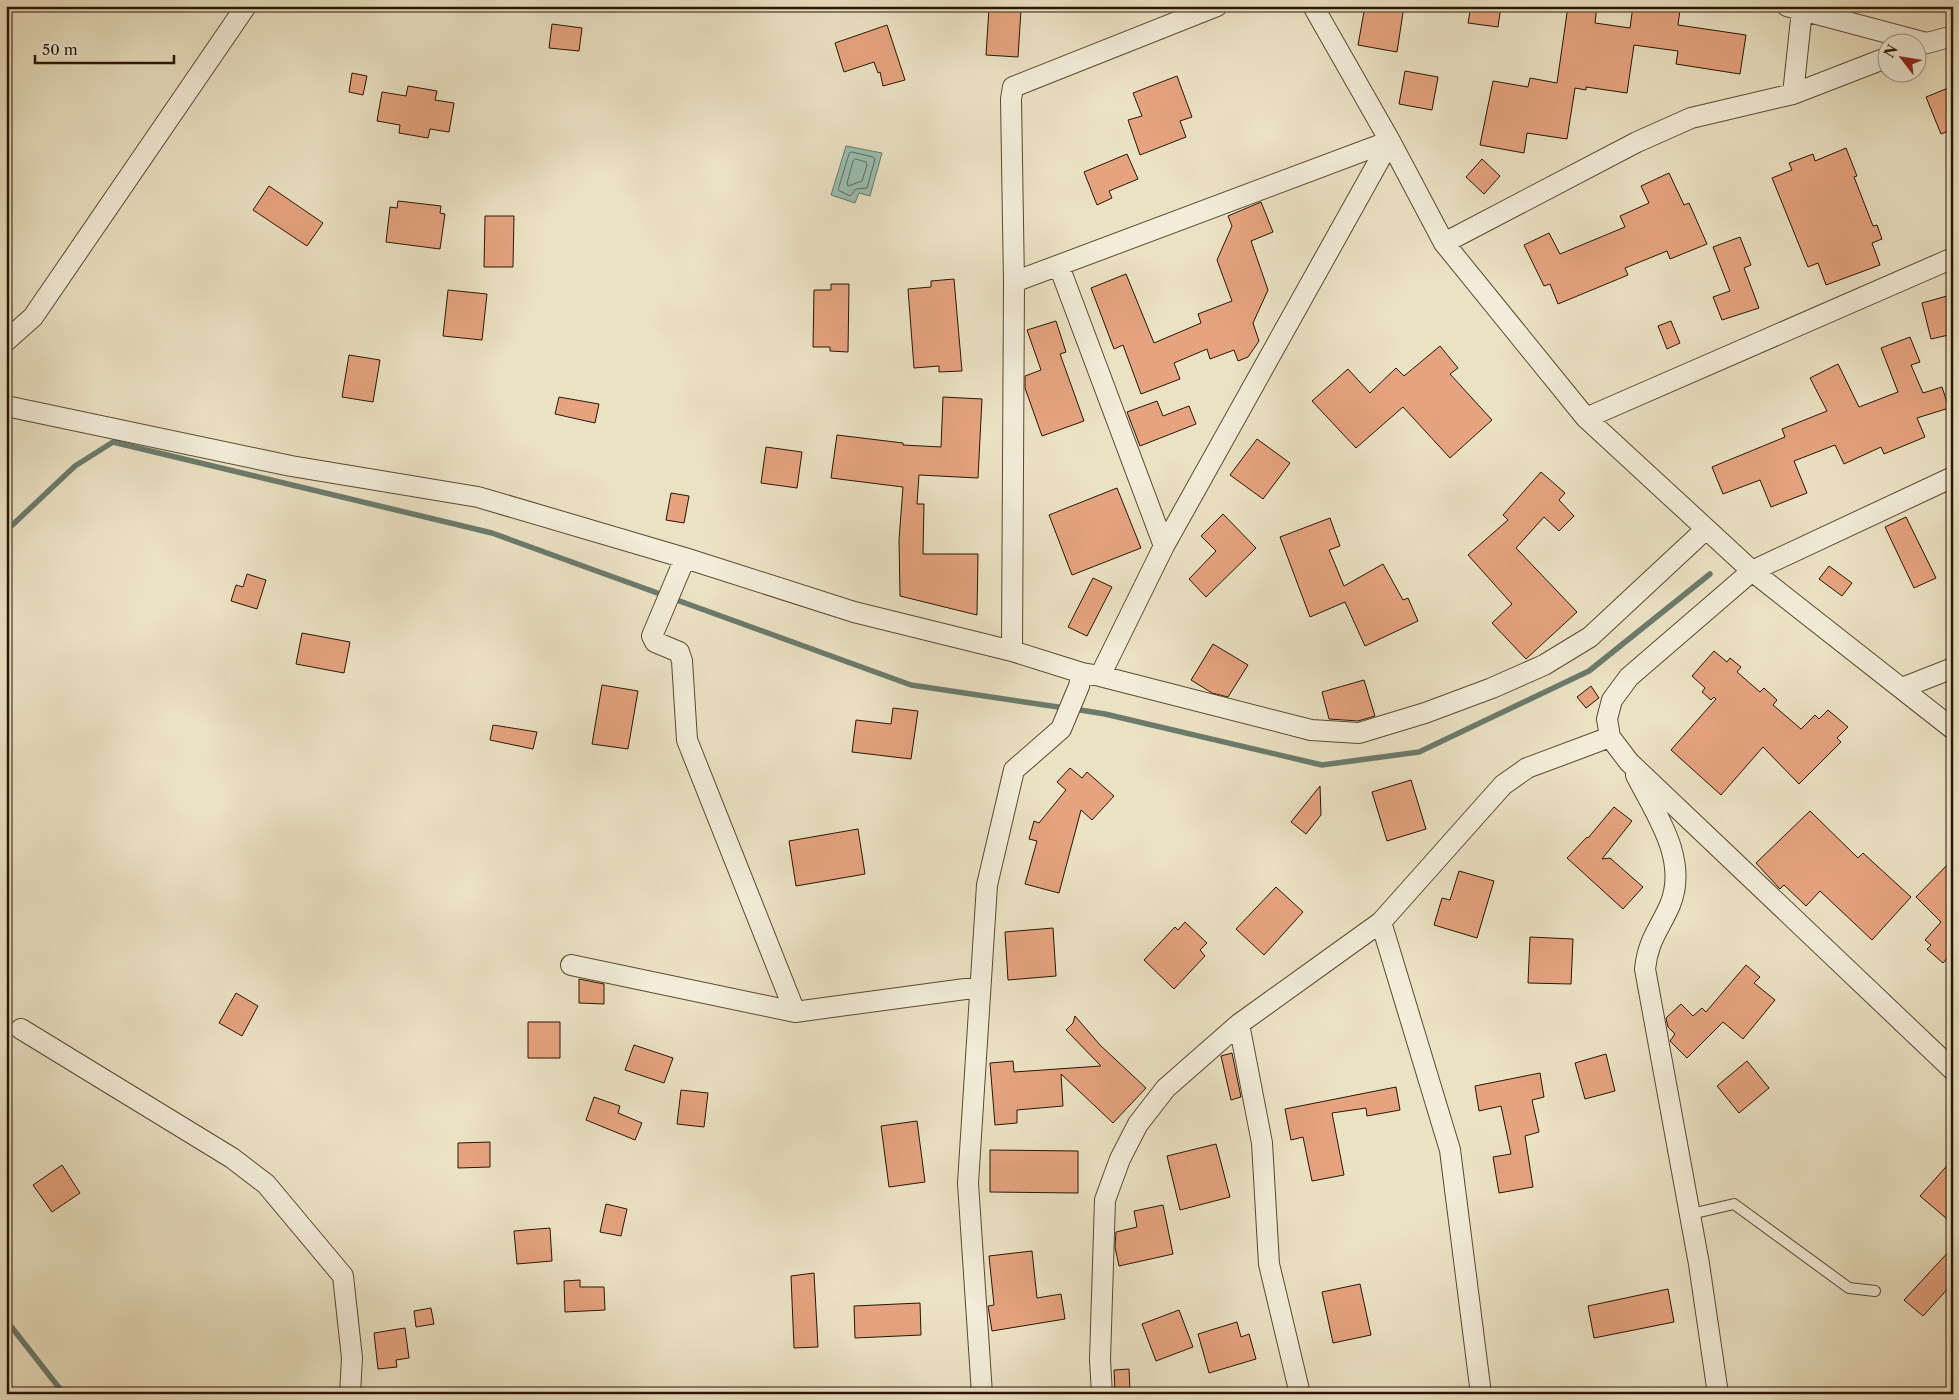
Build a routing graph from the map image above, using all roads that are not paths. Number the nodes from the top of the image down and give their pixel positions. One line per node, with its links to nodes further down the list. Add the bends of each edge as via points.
1 (246, 6): 15 (street, via 33,318)
2 (1217, 6): 14 (street, via 1014,87 1011,99)
3 (1313, 6): 10 (street)
4 (1794, 8): 5 (street); 9 (street)
5 (1879, 32)
6 (1953, 36): 7 (street)
7 (1926, 43)
8 (1876, 62): 9 (street)
9 (1793, 94): 11 (street, via 1691,118 1637,142)
10 (1390, 141): 11 (street); 13 (street); 20 (street)
11 (1444, 243): 17 (street)
12 (1953, 258): 17 (street)
13 (1059, 266): 14 (street); 20 (street)
14 (1014, 282): 23 (street)
15 (6, 341)
16 (6, 406): 21 (street, via 290,466 478,497)
17 (1586, 418): 19 (street)
18 (1953, 477): 22 (street)
19 (1706, 529): 22 (street); 25 (street, via 1590,637 1544,665 1426,713 1359,733 1312,730)
20 (1164, 546): 25 (street)
21 (684, 558): 23 (street, via 854,612); 33 (street, via 652,636 655,642 680,652 687,740)
22 (1752, 571): 26 (street); 28 (street, via 1630,677 1612,700 1607,719)
23 (1012, 651): 25 (street)
24 (1953, 668): 26 (street)
25 (1087, 678): 32 (street, via 1061,729 1014,770 987,885)
26 (1902, 688): 27 (street)
27 (1953, 729)
28 (1610, 737): 29 (street); 30 (street, via 1527,768 1503,785)
29 (1629, 762): 36 (street); 37 (street, via 1672,847 1675,875 1671,903 1647,949 1645,969)
30 (1380, 922): 34 (street); 43 (street, via 1450,1150)
31 (571, 965): 33 (street)
32 (980, 987): 33 (street); 40 (street, via 968,1183)
33 (795, 1012)
34 (1239, 1024): 41 (street, via 1166,1088 1138,1124 1120,1159 1105,1200 1100,1360); 42 (street, via 1262,1143 1269,1264)
35 (21, 1028): 39 (street, via 232,1158 266,1184 342,1276 352,1358)
36 (1953, 1070)
37 (1691, 1214): 38 (lane, via 1734,1204 1849,1288); 44 (street)
38 (1875, 1291)
39 (350, 1394)
40 (982, 1394)
41 (1102, 1394)
42 (1300, 1394)
43 (1481, 1394)
44 (1718, 1394)

